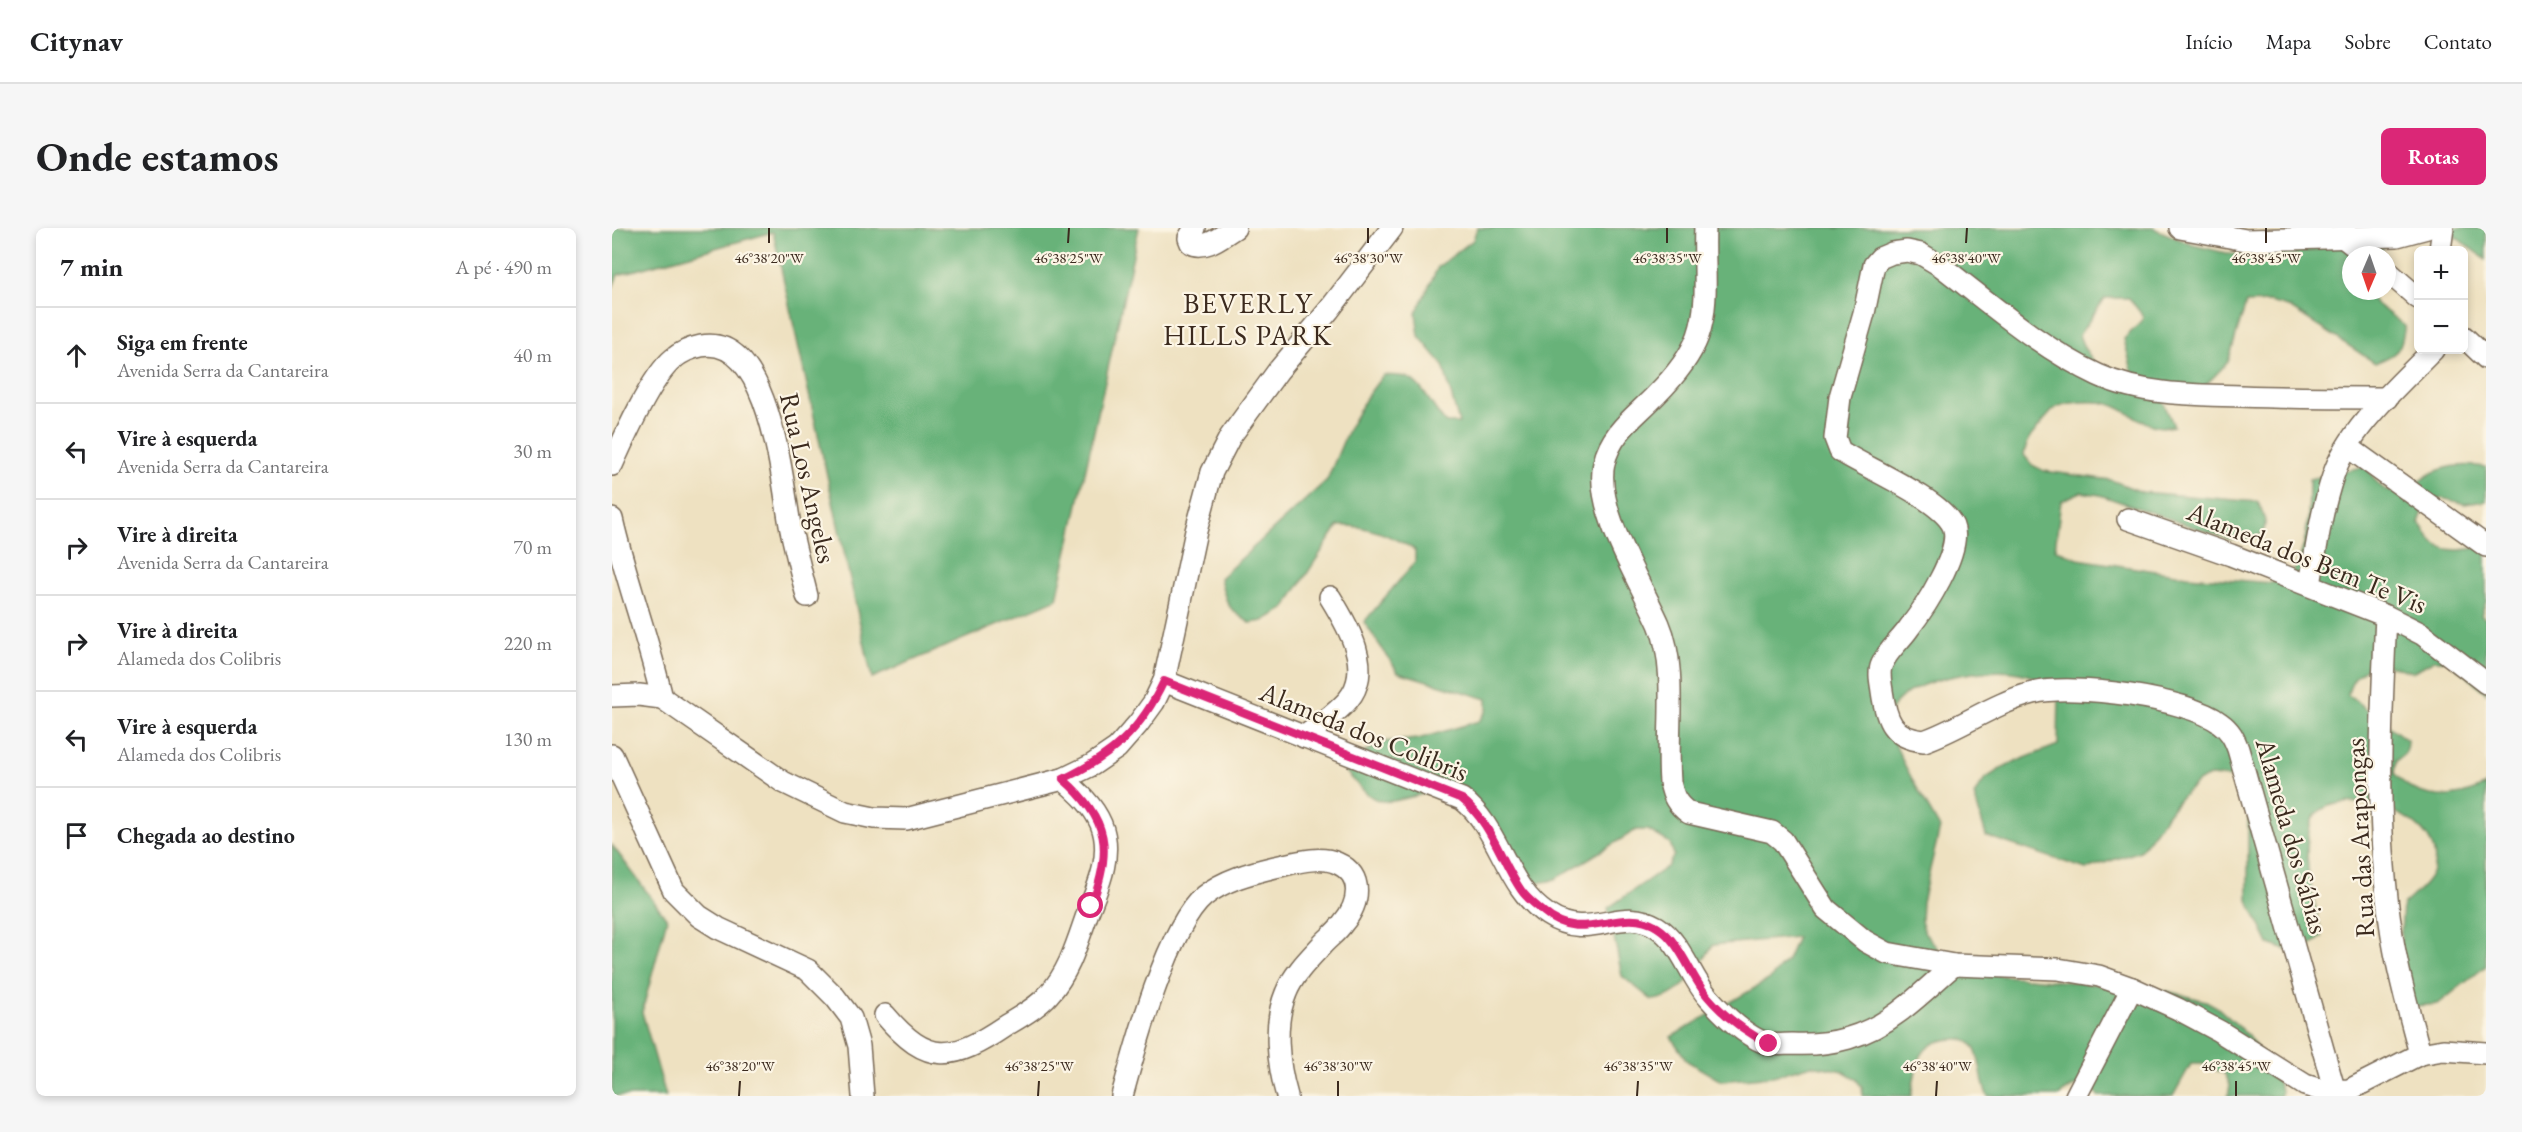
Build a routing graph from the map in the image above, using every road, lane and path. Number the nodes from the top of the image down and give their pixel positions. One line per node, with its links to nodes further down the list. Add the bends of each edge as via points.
1 (1235, 228): 7 (street, via 1203,245 1193,245)
2 (1705, 228): 33 (street, via 1704,314 1697,338 1686,360 1626,422 1604,462 1602,483 1609,513 1660,626 1666,651 1673,797 1689,813 1772,832 1783,842 1826,909 1865,941 1887,953)
3 (2180, 228): 8 (street, via 2246,240)
4 (2427, 228): 8 (street, via 2397,236)
5 (2443, 228): 10 (street)
6 (1384, 232): 26 (street, via 1230,437 1212,472)
7 (1192, 234)
8 (2344, 238): 9 (street)
9 (2354, 246)
10 (2441, 246)
11 (2396, 279): 12 (street)
12 (2414, 295)
13 (2468, 342): 15 (street)
14 (2429, 354): 16 (street)
15 (2486, 358)
16 (2387, 398): 17 (street); 38 (street, Alameda dos Sábias, via 2198,395 2128,386 2058,353 1921,254 1900,251 1880,258 1874,265 1835,429 1840,451 1933,504 1953,526 1949,559 1928,602 1881,666 1888,719 1897,732 1908,739 1923,741 2032,693 2067,689 2129,695 2198,710 2231,733 2245,770)
17 (2348, 447): 21 (street); 22 (street, via 2333,475)
18 (612, 465): 23 (street, Rua Los Angeles, via 647,394 672,359 706,345 724,347 741,360 759,387 770,415)
19 (612, 519): 29 (street, via 651,647)
20 (2128, 519): 22 (street, Alameda dos Bem Te Vis)
21 (2486, 546)
22 (2310, 585): 25 (street, Alameda dos Bem Te Vis)
23 (807, 596)
24 (1330, 597): 30 (street, via 1355,645 1360,670 1357,686 1348,700)
25 (2386, 616): 27 (street, Alameda dos Bem Te Vis, via 2422,634); 37 (street, Rua das Arapongas, via 2380,781 2385,868 2392,933)
26 (1164, 681): 30 (street, Alameda dos Colibris); 32 (street, via 1154,702 1116,748)
27 (2486, 683)
28 (612, 696): 29 (street)
29 (662, 698): 32 (street, via 783,782 845,812 874,818 906,819)
30 (1304, 736): 33 (street, Alameda dos Colibris, via 1462,799 1489,832 1522,892 1547,915 1577,927 1620,919 1658,927 1707,996 1733,1021 1769,1044 1821,1045 1861,1034 1898,1013)
31 (612, 755): 39 (street, via 674,891 699,916 718,928 808,970 851,1018 859,1046)
32 (1063, 779): 35 (street, via 1085,800 1101,825 1104,859 1100,882 1067,968 1049,995 996,1033 956,1052 932,1052 918,1047)
33 (1954, 965): 34 (street, via 2058,969)
34 (2132, 987): 38 (street, via 2219,1031 2305,1085); 42 (street)
35 (885, 1015)
36 (2486, 1053): 37 (street, via 2443,1050)
37 (2420, 1054): 38 (street)
38 (2335, 1094)
39 (863, 1096)
40 (1122, 1096): 41 (street, via 1173,943 1185,917 1202,897 1220,884 1265,869 1302,861 1336,863 1354,876 1358,887 1356,902 1344,923 1296,974 1285,994 1278,1029)
41 (1287, 1096)
42 (2076, 1096)

